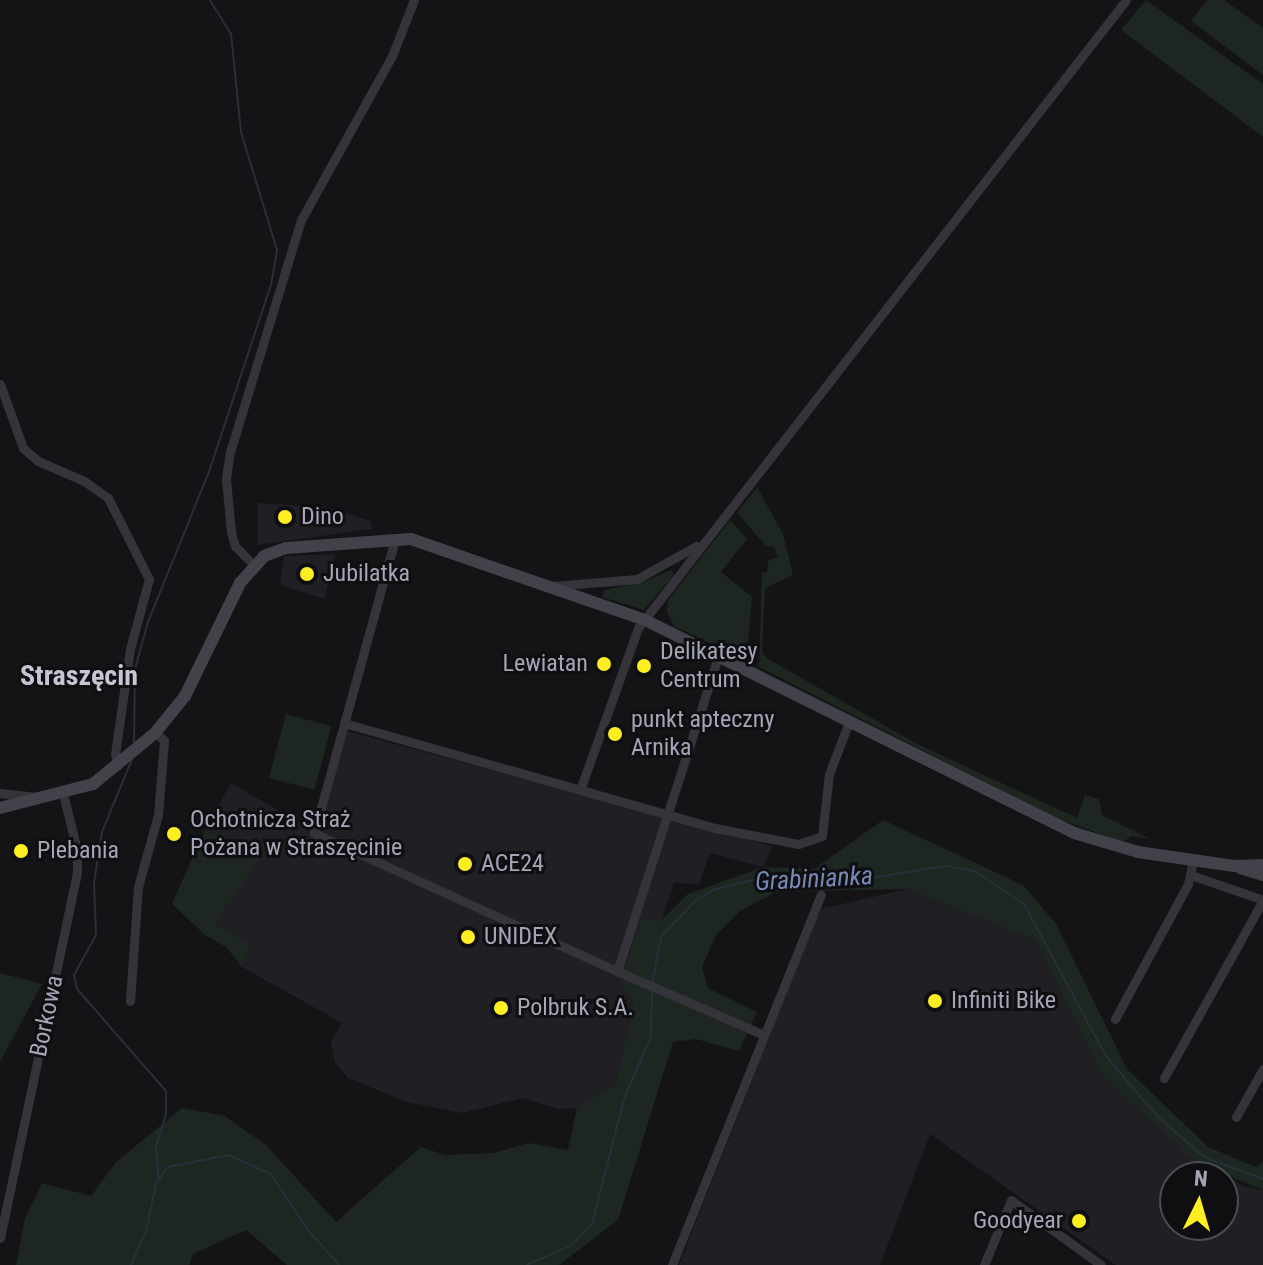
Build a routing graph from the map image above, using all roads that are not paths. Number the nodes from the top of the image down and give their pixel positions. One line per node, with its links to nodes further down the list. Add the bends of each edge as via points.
1 (414, 0): 6 (street, via 380,80 301,220 230,452 226,479 231,532 235,546)
2 (1126, 0): 5 (street)
3 (0, 384): 13 (street, via 23,448 108,498 149,579 130,649 115,754)
4 (395, 539): 6 (street, via 286,548); 7 (street, via 430,543); 11 (street)
5 (706, 540): 7 (street, via 637,579); 8 (street)
6 (253, 564): 12 (street, via 185,696)
7 (551, 586): 8 (street)
8 (645, 620): 9 (street); 14 (street)
9 (718, 657): 10 (street); 19 (street)
10 (849, 722): 19 (street, via 829,774 824,830 817,841 770,842); 20 (street, via 1074,833 1120,848)
11 (344, 723): 14 (street); 27 (street, via 314,827 317,837)
12 (153, 734): 13 (street); 28 (street, via 164,740 158,815 138,887)
13 (122, 764): 16 (street, via 99,781)
14 (580, 790): 19 (street)
15 (0, 793): 17 (street)
16 (63, 794): 17 (street); 34 (street, Borkowa, via 77,872)
17 (44, 798): 18 (street)
18 (0, 808)
19 (667, 814): 27 (street)
20 (1193, 860): 22 (street); 23 (street)
21 (1263, 865): 22 (street)
22 (1234, 866): 24 (street)
23 (1191, 875): 26 (street); 29 (street)
24 (1263, 875)
25 (821, 895): 30 (street)
26 (1263, 900): 32 (street)
27 (617, 971): 30 (street)
28 (130, 1001)
29 (1115, 1019)
30 (764, 1035): 35 (street)
31 (1263, 1069): 33 (street)
32 (1164, 1078)
33 (1236, 1117)
34 (0, 1238)
35 (672, 1265)
36 (984, 1265): 37 (street, via 1011,1200)
37 (1101, 1265)

